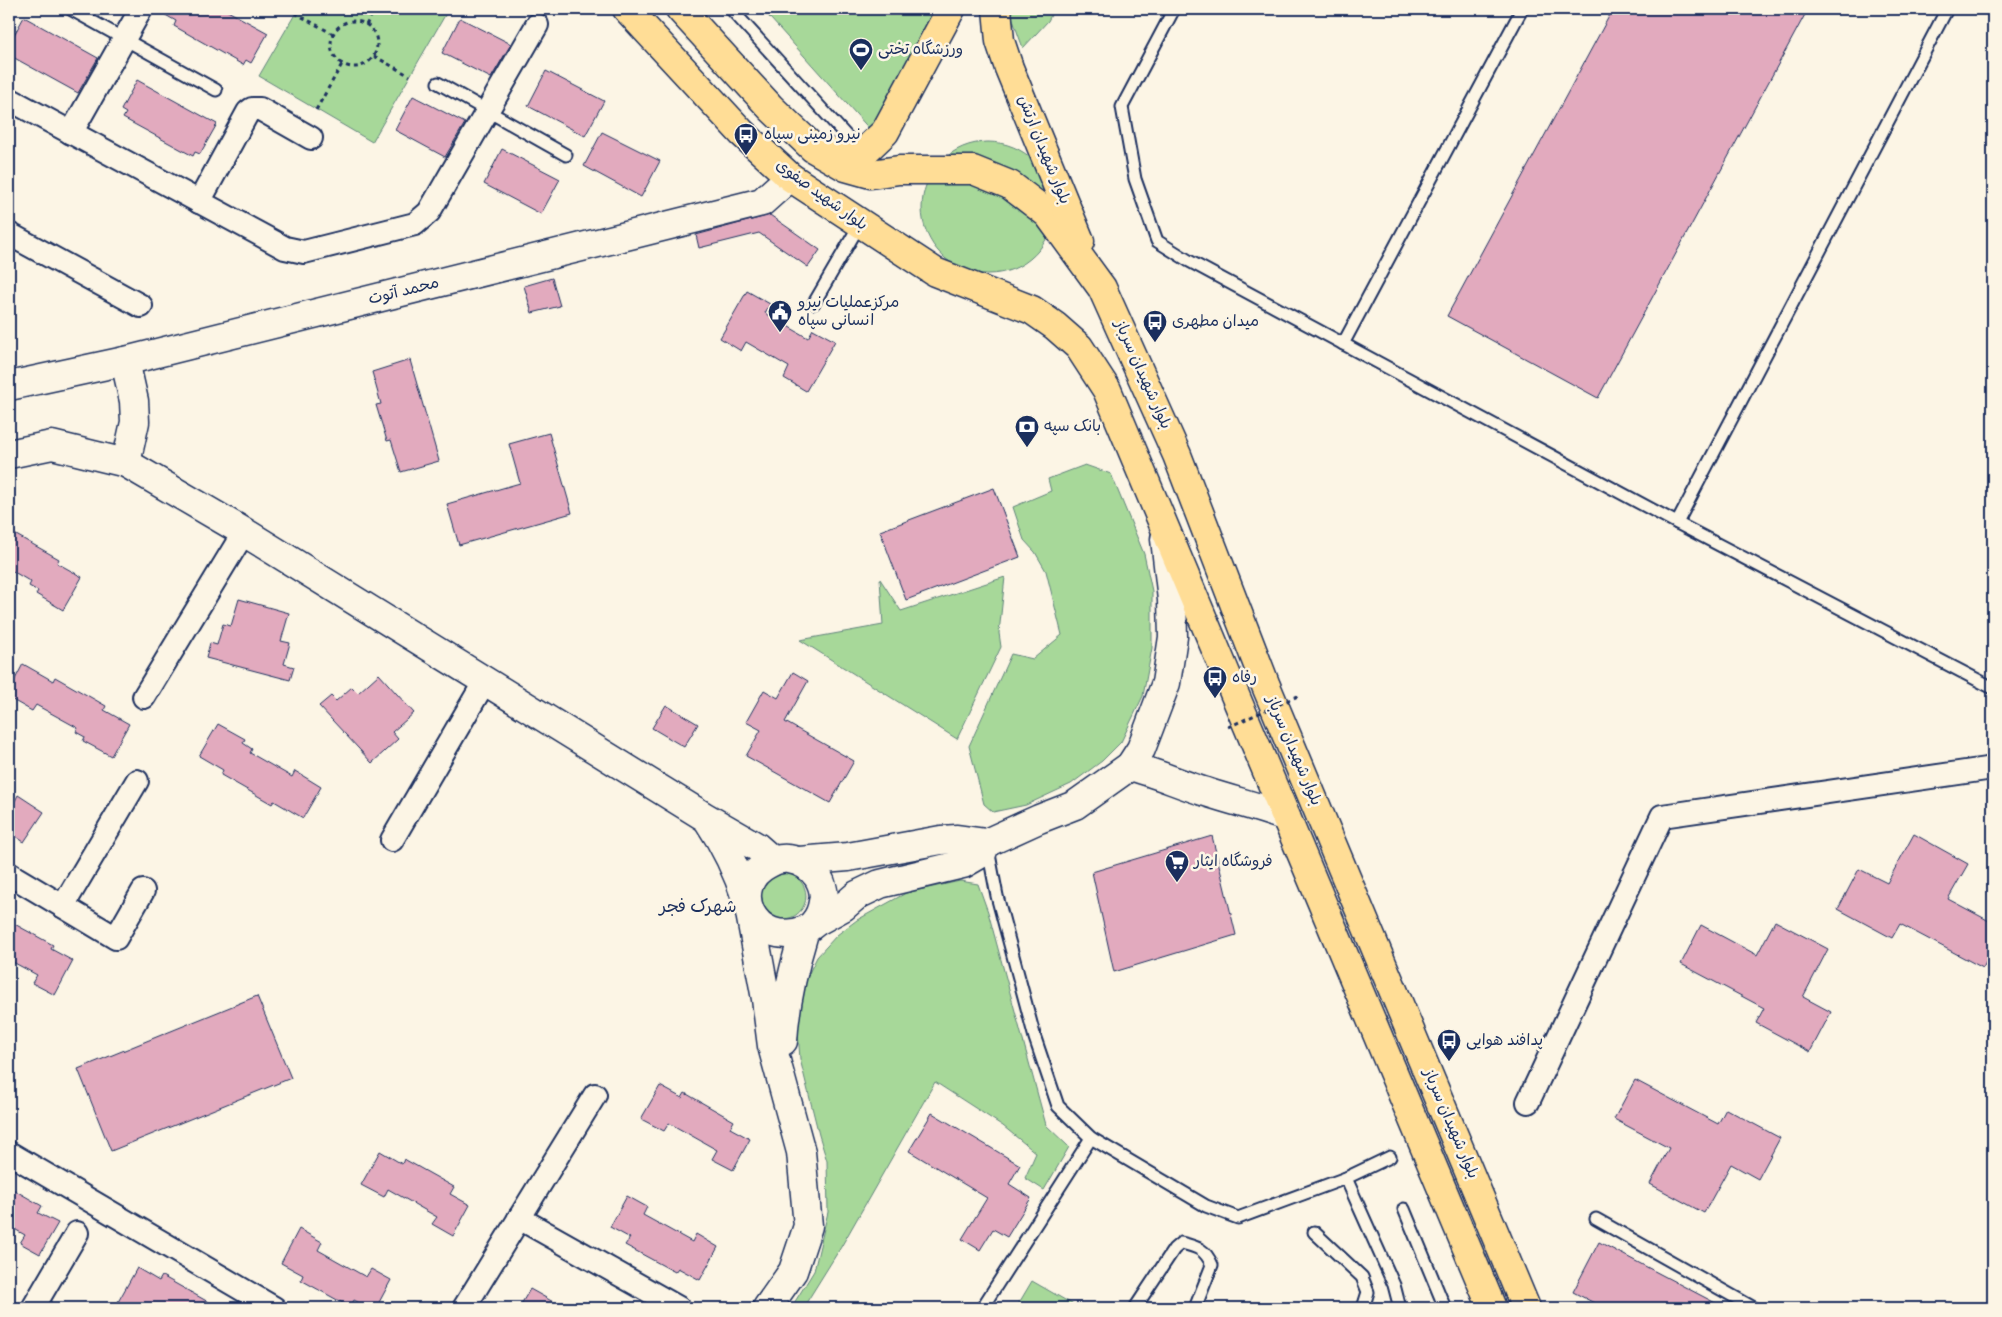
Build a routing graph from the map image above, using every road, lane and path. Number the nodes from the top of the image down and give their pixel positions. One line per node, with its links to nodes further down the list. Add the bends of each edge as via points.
1 (141, 9): 16 (street)
2 (375, 9): 13 (path)
3 (627, 9): 30 (main road, بلوار شهید صفوی, via 742,133)
4 (680, 9): 27 (main road, via 771,108)
5 (731, 9): 28 (lane)
6 (951, 9): 28 (main road, via 884,132 867,149)
7 (997, 9): 34 (main road, بلوار شهیدان ارتش, via 1000,41 1009,68)
8 (1174, 9): 38 (lane, via 1122,107 1135,179 1157,241)
9 (1522, 9): 38 (lane)
10 (1947, 9): 44 (lane)
11 (72, 10): 16 (lane)
12 (295, 13): 15 (path)
13 (366, 25): 15 (path, via 349,22); 17 (path, via 377,41)
14 (537, 25): 24 (street)
15 (333, 34): 18 (path, via 332,52)
16 (124, 39): 21 (lane); 25 (street)
17 (374, 56): 18 (path, via 363,66); 19 (path)
18 (342, 64): 23 (path)
19 (410, 76)
20 (438, 83): 24 (lane)
21 (216, 90)
22 (9, 99): 25 (street)
23 (316, 110)
24 (488, 110): 29 (lane); 31 (street, via 429,212 415,224 304,252 285,248)
25 (72, 133): 31 (street)
26 (311, 138): 31 (street, via 260,109 252,109)
27 (813, 148): 28 (main road, via 845,156); 34 (main road, بلوار شهیدان سرباز, via 846,167 871,174 899,170 973,170 1010,185 1048,214)
28 (860, 151)
29 (566, 155)
30 (790, 177): 32 (main road, بلوار شهید صفوی); 39 (street, محمد آتوت, via 762,202)
31 (199, 202)
32 (860, 224): 35 (lane); 37 (main road, بلوار شهید صفوی, via 935,272)
33 (9, 234): 36 (street)
34 (1102, 288): 88 (main road, بلوار شهیدان سرباز, via 1178,455 1266,686)
35 (814, 303)
36 (141, 306)
37 (1032, 310): 43 (main road, بلوار شهیدان سرباز, via 1079,348 1107,390)
38 (1343, 344): 44 (lane)
39 (126, 361): 40 (street, محمد آتوت); 42 (street, via 135,422)
40 (9, 386)
41 (9, 454): 42 (street, via 52,445)
42 (126, 462): 45 (street)
43 (1163, 523): 51 (street, via 1173,638 1166,683 1141,748); 55 (main road, بلوار شهیدان سرباز)
44 (1677, 523): 47 (lane)
45 (244, 532): 46 (street); 49 (street)
46 (485, 681): 54 (street); 56 (street)
47 (1993, 688)
48 (1298, 696): 50 (path, bridge)
49 (144, 697)
50 (1228, 726)
51 (1130, 766): 55 (street, via 1260,806); 57 (street, via 1075,805)
52 (1993, 768): 66 (street, via 1662,816)
53 (136, 781): 61 (street)
54 (705, 817): 58 (street); 62 (street, via 737,870)
55 (1286, 818): 87 (main road, بلوار شهیدان سرباز)
56 (392, 840)
57 (986, 843): 58 (street, via 941,840 848,857); 63 (street, via 982,853 963,864 880,884); 67 (lane, via 1035,1038 1058,1106)
58 (786, 861): 62 (street, via 762,867 753,876 748,888); 63 (street, via 810,867 823,888 822,906)
59 (9, 874): 61 (street)
60 (143, 891): 61 (street, via 116,938)
61 (63, 906)
62 (749, 907): 63 (street, via 758,924 768,931 793,935); 64 (street)
63 (810, 926): 64 (street, via 790,980)
64 (780, 1076): 80 (street, via 801,1152 808,1226 793,1271)
65 (595, 1095): 72 (street)
66 (1528, 1102)
67 (1091, 1138): 70 (lane, via 1206,1206 1238,1218); 81 (lane)
68 (9, 1154): 77 (street)
69 (1390, 1157): 70 (lane)
70 (1346, 1178): 85 (lane, via 1394,1285)
71 (1404, 1209): 86 (lane)
72 (519, 1218): 78 (street); 79 (street)
73 (1596, 1219): 89 (lane)
74 (1314, 1232): 84 (lane, via 1362,1277 1368,1292)
75 (77, 1233): 76 (street)
76 (34, 1308)
77 (274, 1308)
78 (464, 1308)
79 (679, 1308)
80 (767, 1308)
81 (982, 1308)
82 (1135, 1308): 83 (lane, via 1181,1243 1206,1253 1212,1265)
83 (1195, 1308)
84 (1363, 1308)
85 (1400, 1308)
86 (1445, 1308)
87 (1492, 1308)
88 (1526, 1308)
89 (1754, 1308)

